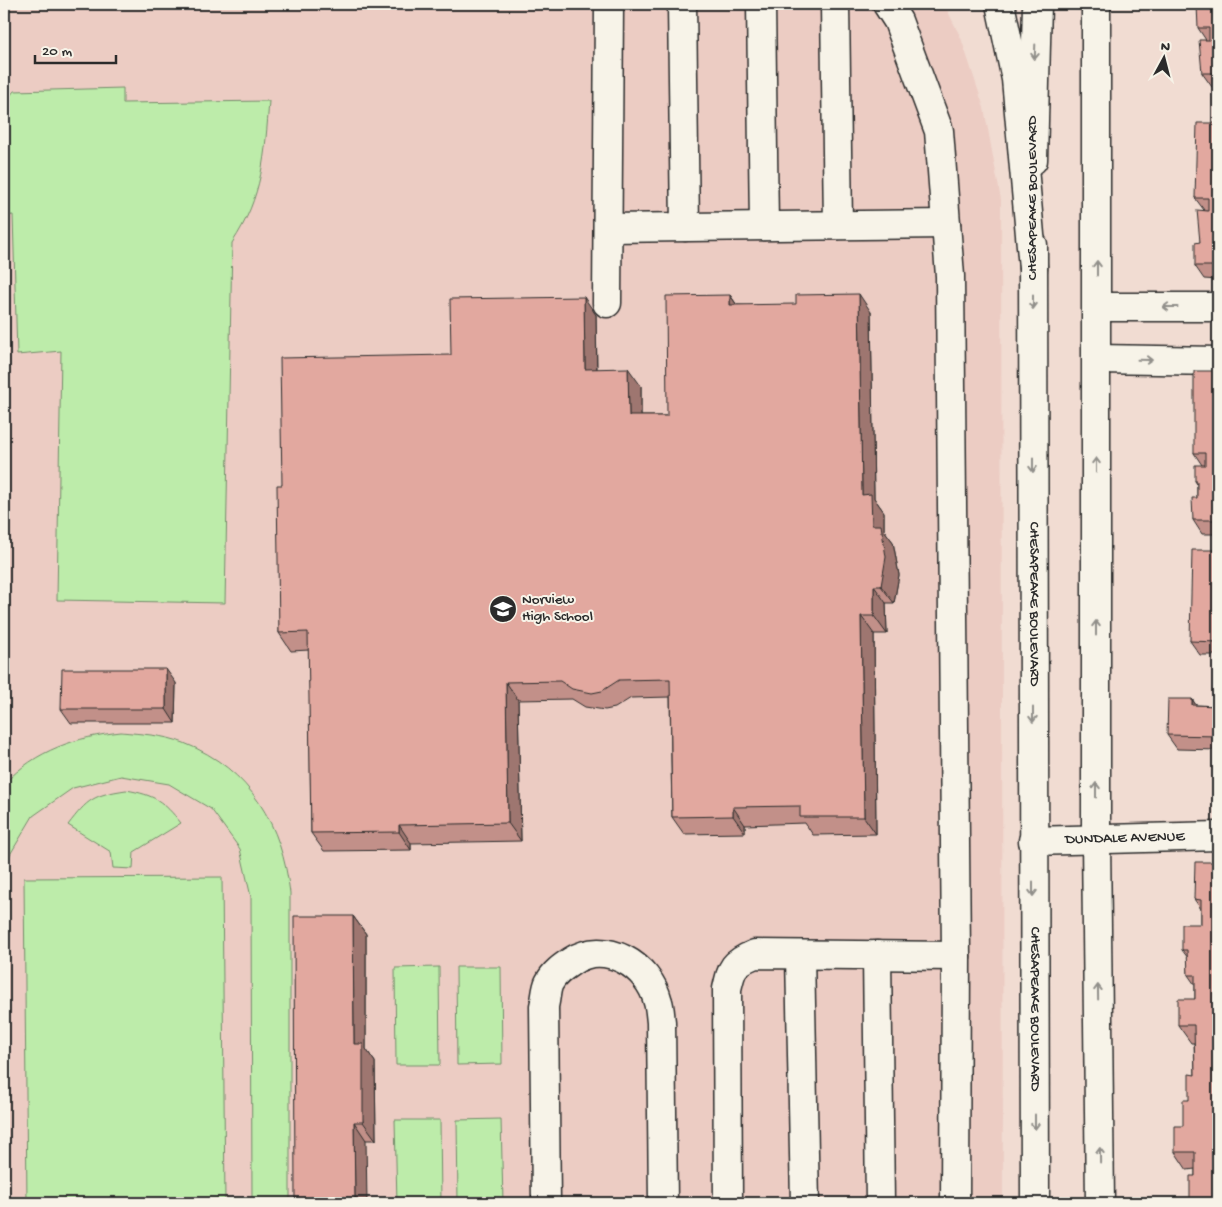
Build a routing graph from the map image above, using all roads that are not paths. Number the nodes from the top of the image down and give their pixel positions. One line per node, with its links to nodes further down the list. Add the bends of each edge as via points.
1 (609, 4): 13 (main road)
2 (682, 4): 12 (main road)
3 (761, 4): 11 (main road)
4 (835, 4): 10 (main road)
5 (887, 4): 9 (main road, via 898,21 939,131)
6 (1000, 4): 14 (main road, via 1016,79)
7 (1037, 4): 14 (main road, CHESAPEAKE BOULEVARD, one-way to 14)
8 (1096, 4): 16 (main road, one-way to 8)
9 (946, 224): 10 (main road); 25 (main road, via 950,276)
10 (838, 225): 11 (main road)
11 (764, 226): 12 (main road)
12 (685, 227): 13 (main road)
13 (608, 228): 15 (main road)
14 (1033, 268): 22 (main road, CHESAPEAKE BOULEVARD, one-way to 22)
15 (607, 304)
16 (1097, 307): 17 (main road, one-way to 16); 18 (main road)
17 (1218, 307)
18 (1097, 360): 19 (main road, one-way to 19); 21 (main road, one-way to 18)
19 (1218, 361)
20 (1218, 836): 21 (main road, DUNDALE AVENUE)
21 (1096, 839): 22 (main road, DUNDALE AVENUE); 33 (main road, one-way to 21)
22 (1033, 841): 32 (main road, CHESAPEAKE BOULEVARD, one-way to 32)
23 (800, 955): 24 (main road); 28 (main road, via 755,954 732,968 727,989); 29 (main road)
24 (877, 955): 25 (main road); 30 (main road)
25 (956, 956): 31 (main road)
26 (546, 1203): 27 (main road, via 544,1006 549,983 561,968 582,955 606,952 632,963 647,979 658,1001)
27 (663, 1203)
28 (728, 1203)
29 (805, 1203)
30 (880, 1203)
31 (955, 1203)
32 (1035, 1203)
33 (1100, 1203)

